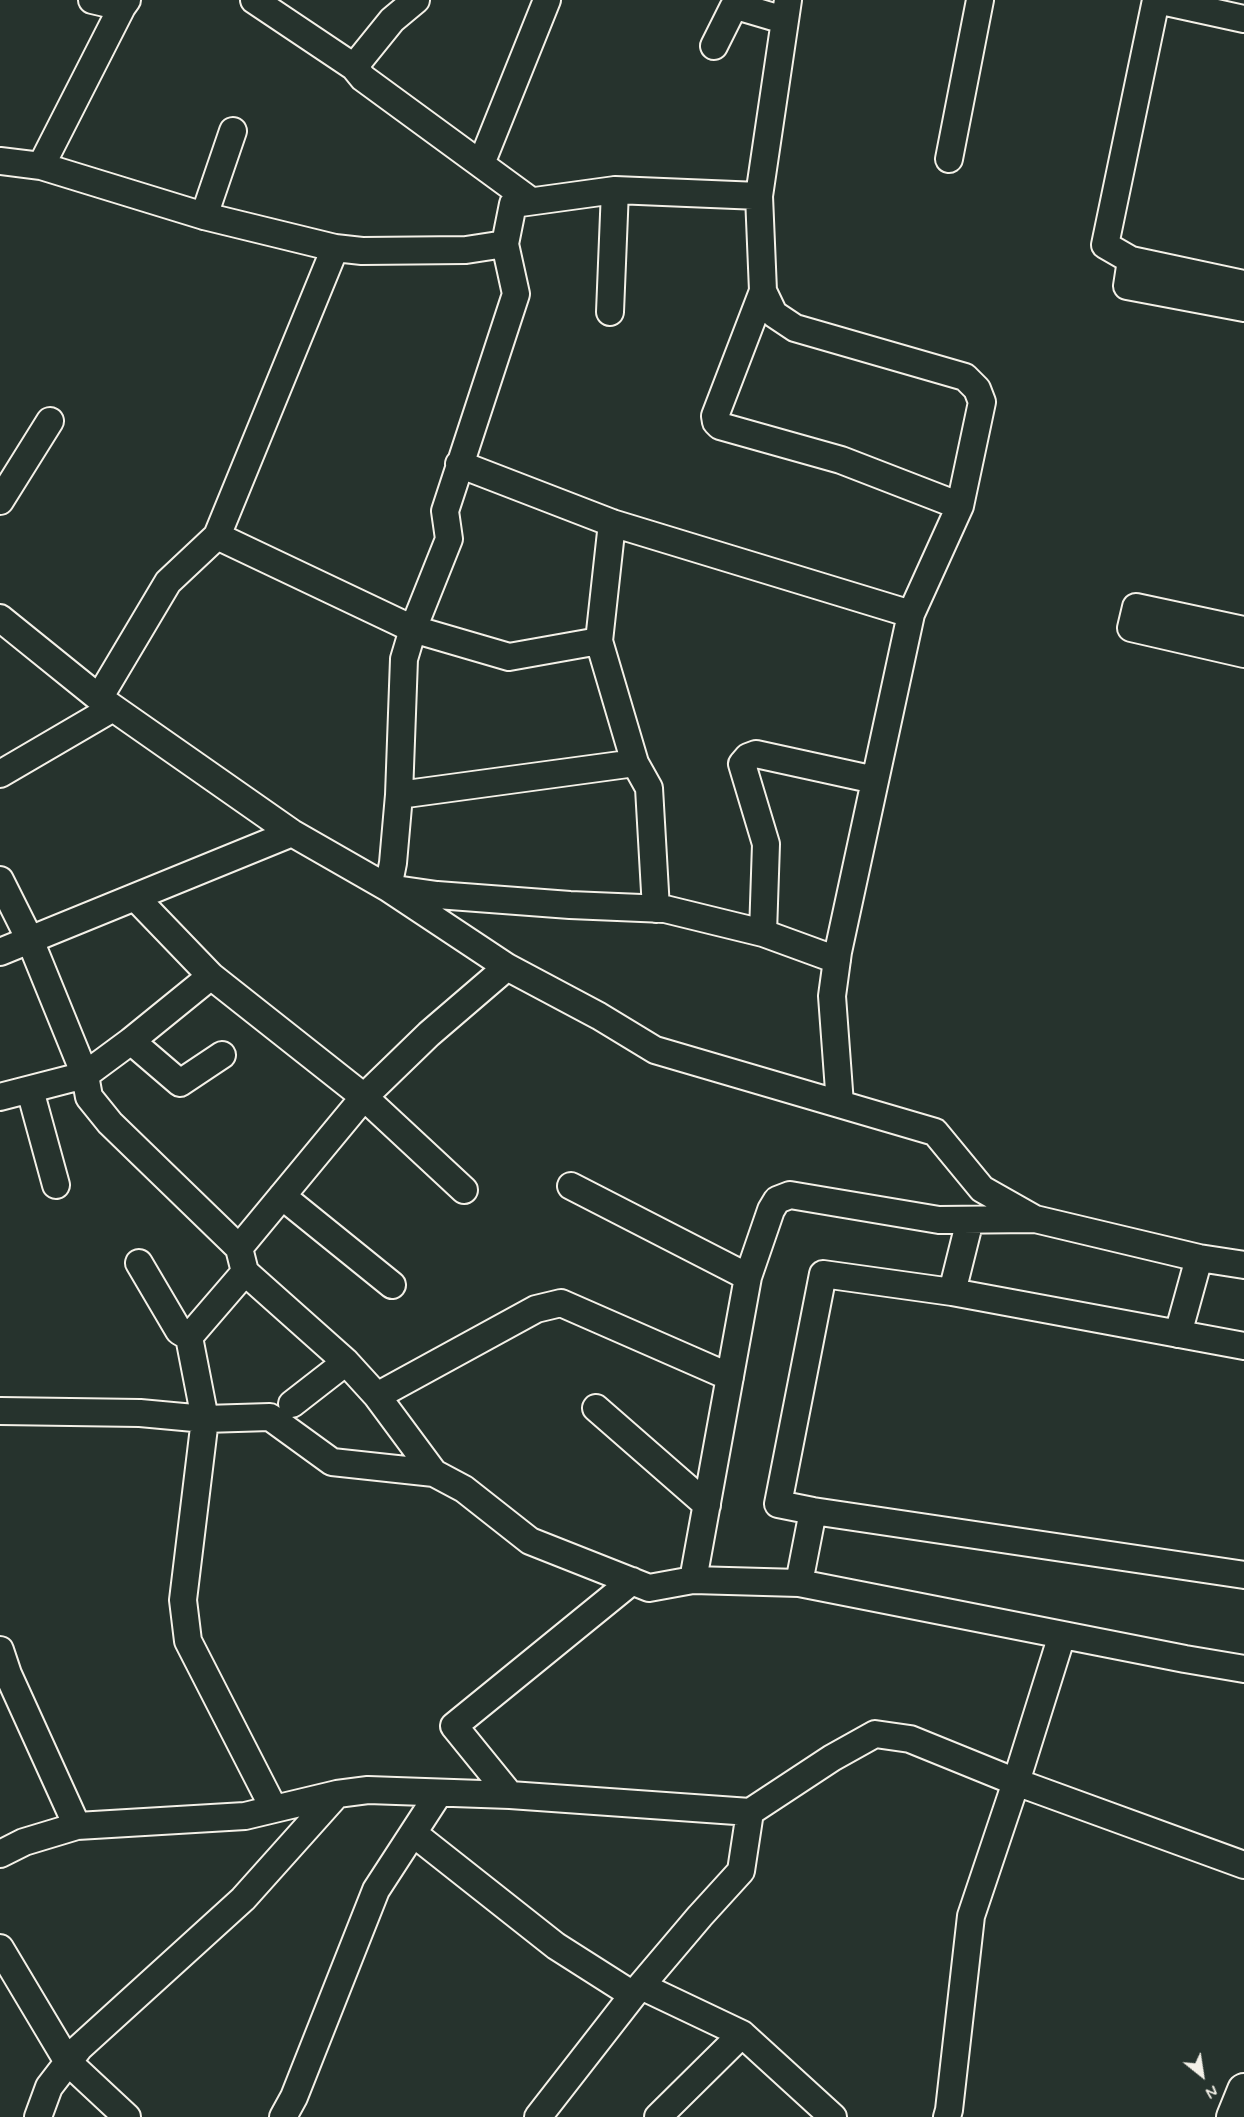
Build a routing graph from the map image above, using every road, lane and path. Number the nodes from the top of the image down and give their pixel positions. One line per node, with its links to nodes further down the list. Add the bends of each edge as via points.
1 (92, 0): 7 (street)
2 (254, 0): 11 (street)
3 (416, 0): 11 (street, via 392,21)
4 (547, 0): 15 (street)
5 (980, 0): 13 (street)
6 (1157, 0): 9 (street); 23 (street, via 1105,245)
7 (124, 3): 16 (street)
8 (786, 10): 10 (street, via 733,8); 18 (street)
9 (1244, 19)
10 (714, 46)
11 (354, 67): 15 (street, via 363,78)
12 (233, 131): 20 (street)
13 (949, 159)
14 (0, 161): 16 (street)
15 (481, 164): 19 (street)
16 (41, 165): 20 (street)
17 (615, 190): 18 (street); 19 (street); 27 (street)
18 (759, 196): 25 (street)
19 (531, 201): 21 (street, via 513,204)
20 (204, 216): 22 (street)
21 (505, 244): 22 (street, via 466,250); 29 (street, via 516,294)
22 (335, 248): 33 (street)
23 (1131, 260): 24 (street); 26 (street, via 1127,286)
24 (1244, 284)
25 (763, 291): 31 (street, via 774,314 795,328 965,377 977,389 982,402); 31 (street, via 716,422 841,460)
26 (1244, 309)
27 (610, 312)
28 (50, 421): 30 (street)
29 (459, 465): 32 (street); 36 (street, via 445,511 449,539)
30 (0, 501)
31 (960, 506): 34 (street)
32 (612, 523): 34 (street); 38 (street)
33 (217, 536): 36 (street); 41 (street, via 168,582)
34 (911, 614): 44 (street)
35 (0, 618): 41 (street)
36 (413, 629): 38 (street, via 509,657); 45 (street, via 404,659)
37 (1244, 630): 39 (street, via 1136,607 1131,628)
38 (599, 641): 42 (street)
39 (1244, 655): 40 (street)
40 (1244, 667)
41 (106, 703): 43 (street); 46 (street)
42 (635, 763): 45 (street); 50 (street, via 649,789)
43 (0, 774)
44 (875, 780): 51 (street, via 756,754 742,764 766,844); 54 (street)
45 (399, 795): 48 (street)
46 (292, 833): 48 (street); 49 (street)
47 (0, 880): 52 (street)
48 (388, 888): 50 (street, via 436,895); 55 (street)
49 (135, 897): 52 (street); 56 (street)
50 (656, 909): 51 (street)
51 (763, 933): 54 (street)
52 (30, 940): 53 (street); 59 (street)
53 (0, 952)
54 (837, 960): 63 (street, via 832,996)
55 (507, 967): 62 (street); 63 (street, via 655,1050)
56 (212, 976): 57 (street); 62 (street)
57 (131, 1041): 58 (street, via 180,1083); 59 (street)
58 (222, 1055)
59 (85, 1075): 60 (street); 71 (street, via 89,1097 110,1123)
60 (30, 1090): 61 (street); 64 (street)
61 (0, 1096)
62 (364, 1097): 66 (street); 67 (street)
63 (840, 1104): 68 (street, via 935,1132 982,1189)
64 (56, 1185)
65 (571, 1186): 74 (street)
66 (464, 1190)
67 (282, 1196): 71 (street); 75 (street)
68 (1035, 1219): 69 (street); 70 (street)
69 (970, 1220): 74 (street, via 939,1220 790,1195 777,1200 771,1210); 76 (street)
70 (1199, 1258): 73 (street); 77 (street)
71 (242, 1260): 78 (street); 80 (street)
72 (140, 1263): 78 (street, via 179,1331)
73 (1244, 1265)
74 (748, 1277): 81 (street)
75 (392, 1285)
76 (952, 1292): 77 (street); 89 (street, via 823,1274 778,1504)
77 (1178, 1334): 79 (street)
78 (189, 1338): 86 (street)
79 (1244, 1346)
80 (346, 1362): 82 (street); 83 (street)
81 (730, 1377): 82 (street, via 561,1303 536,1309); 88 (street)
82 (377, 1396): 87 (street)
83 (292, 1404)
84 (596, 1408): 88 (street)
85 (0, 1411): 86 (street, via 140,1413)
86 (205, 1419): 87 (street, via 270,1417 332,1462); 101 (street, via 183,1600 188,1641)
87 (434, 1473): 92 (street, via 464,1489 530,1541)
88 (707, 1505): 91 (street)
89 (813, 1511): 90 (street); 93 (street)
90 (1244, 1575)
91 (693, 1580): 92 (street, via 649,1588); 93 (street)
92 (632, 1581): 100 (street, via 454,1726)
93 (799, 1583): 94 (street)
94 (1062, 1635): 96 (street); 97 (street)
95 (0, 1650): 103 (street)
96 (1244, 1669)
97 (1016, 1782): 102 (street, via 910,1739 875,1734); 106 (street); 118 (street, via 971,1916)
98 (439, 1793): 99 (street, via 368,1790); 100 (street); 104 (street)
99 (337, 1794): 101 (street); 110 (street, via 243,1899)
100 (510, 1795): 102 (street)
101 (274, 1809): 103 (street, via 245,1816)
102 (750, 1812): 108 (street, via 741,1871)
103 (77, 1826): 105 (street, via 24,1842)
104 (413, 1833): 108 (street, via 556,1946); 114 (street, via 376,1890)
105 (0, 1854)
106 (1244, 1865)
107 (0, 1948): 110 (street)
108 (637, 1990): 109 (street); 115 (street)
109 (742, 2034): 116 (street); 117 (street)
110 (68, 2062): 112 (street, via 49,2087); 113 (street)
111 (1244, 2090): 119 (main road)
112 (38, 2117)
113 (127, 2117)
114 (284, 2117)
115 (538, 2117)
116 (658, 2117)
117 (833, 2117)
118 (947, 2117)
119 (1233, 2117)

